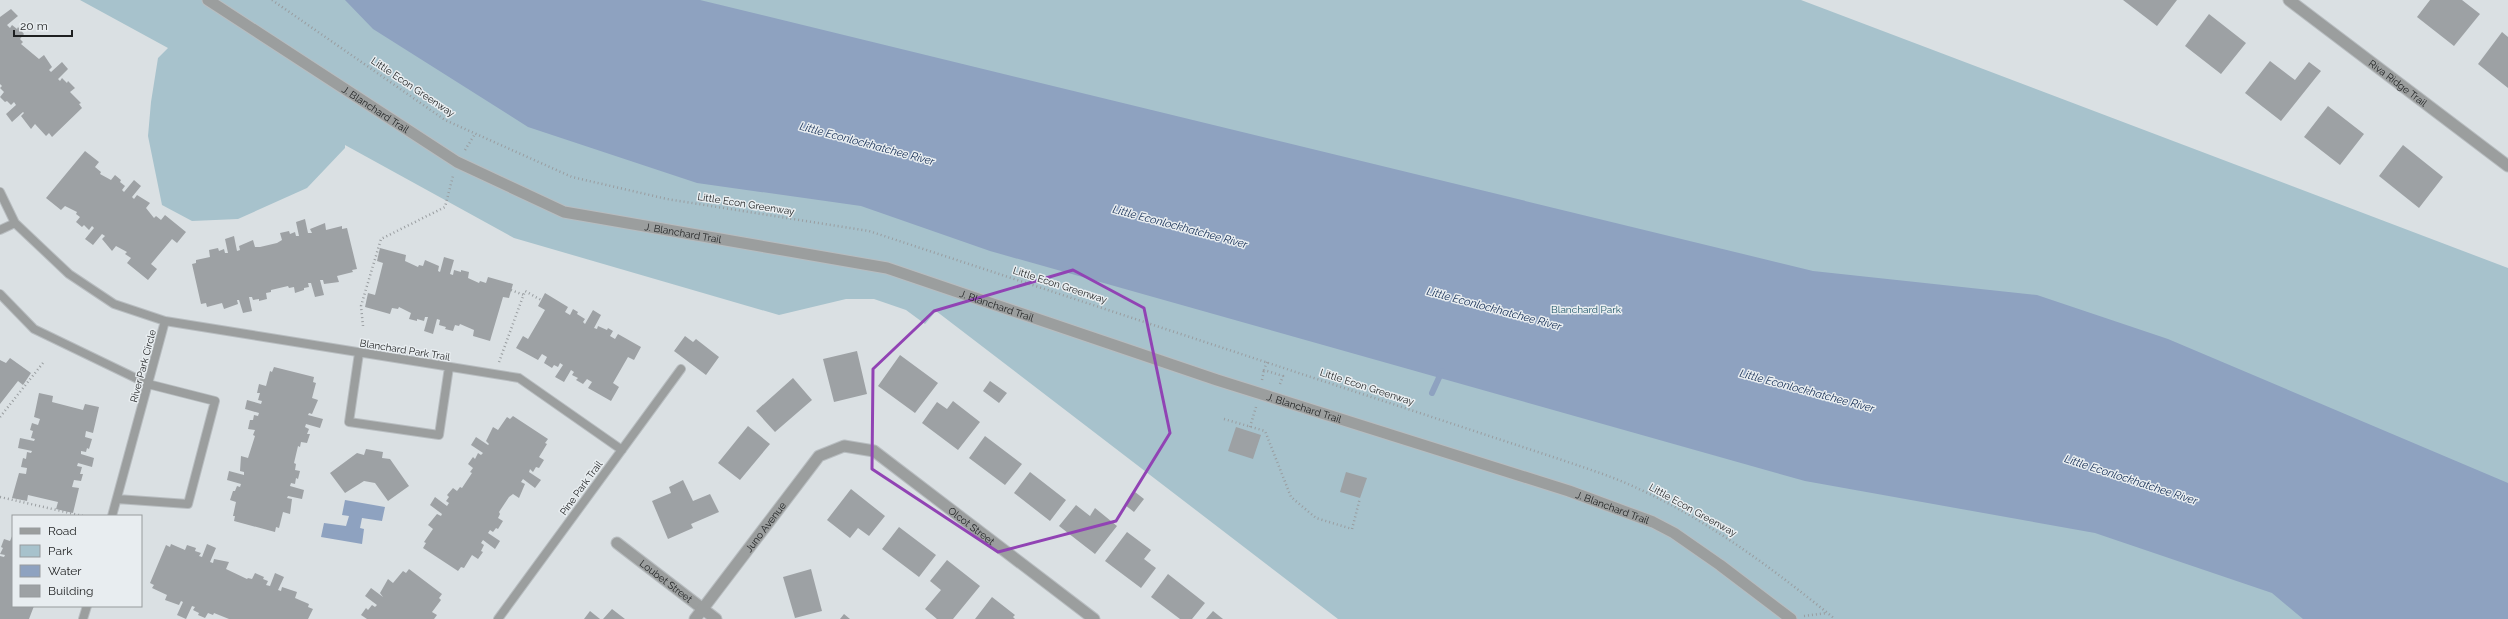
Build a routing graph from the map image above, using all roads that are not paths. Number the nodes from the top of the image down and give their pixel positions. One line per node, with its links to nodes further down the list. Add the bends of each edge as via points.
1 (208, 0): 25 (street, J. Blanchard Trail, via 457,162 564,212 887,268 1218,380 1569,491 1674,533)
2 (2289, 0): 3 (street, Riva Ridge Trail)
3 (2508, 166)
4 (0, 192): 5 (lane)
5 (15, 223): 6 (lane); 8 (lane, River Park Circle, via 69,274 114,304)
6 (0, 230)
7 (0, 294): 12 (lane, via 34,329)
8 (165, 321): 9 (lane, Blanchard Park Trail); 12 (lane, River Park Circle)
9 (359, 352): 10 (lane, Blanchard Park Trail); 10 (lane, via 349,422 438,435)
10 (449, 367): 14 (lane, Blanchard Park Trail, via 519,378)
11 (681, 370): 14 (lane, Pine Park Trail)
12 (148, 384): 15 (lane, River Park Circle); 15 (lane, via 214,401 188,504)
13 (844, 446): 19 (street, Juno Avenue, via 819,456); 24 (street, Olcot Street, via 874,451)
14 (622, 450): 21 (lane, Pine Park Trail)
15 (117, 499): 16 (lane, River Park Circle)
16 (112, 515)
17 (617, 543): 19 (street, Loubet Street)
18 (87, 607): 20 (lane)
19 (703, 609): 22 (street, Juno Avenue); 23 (street, Loubet Street)
20 (86, 618)
21 (498, 619)
22 (695, 619)
23 (716, 619)
24 (1094, 619)
25 (1790, 619)

